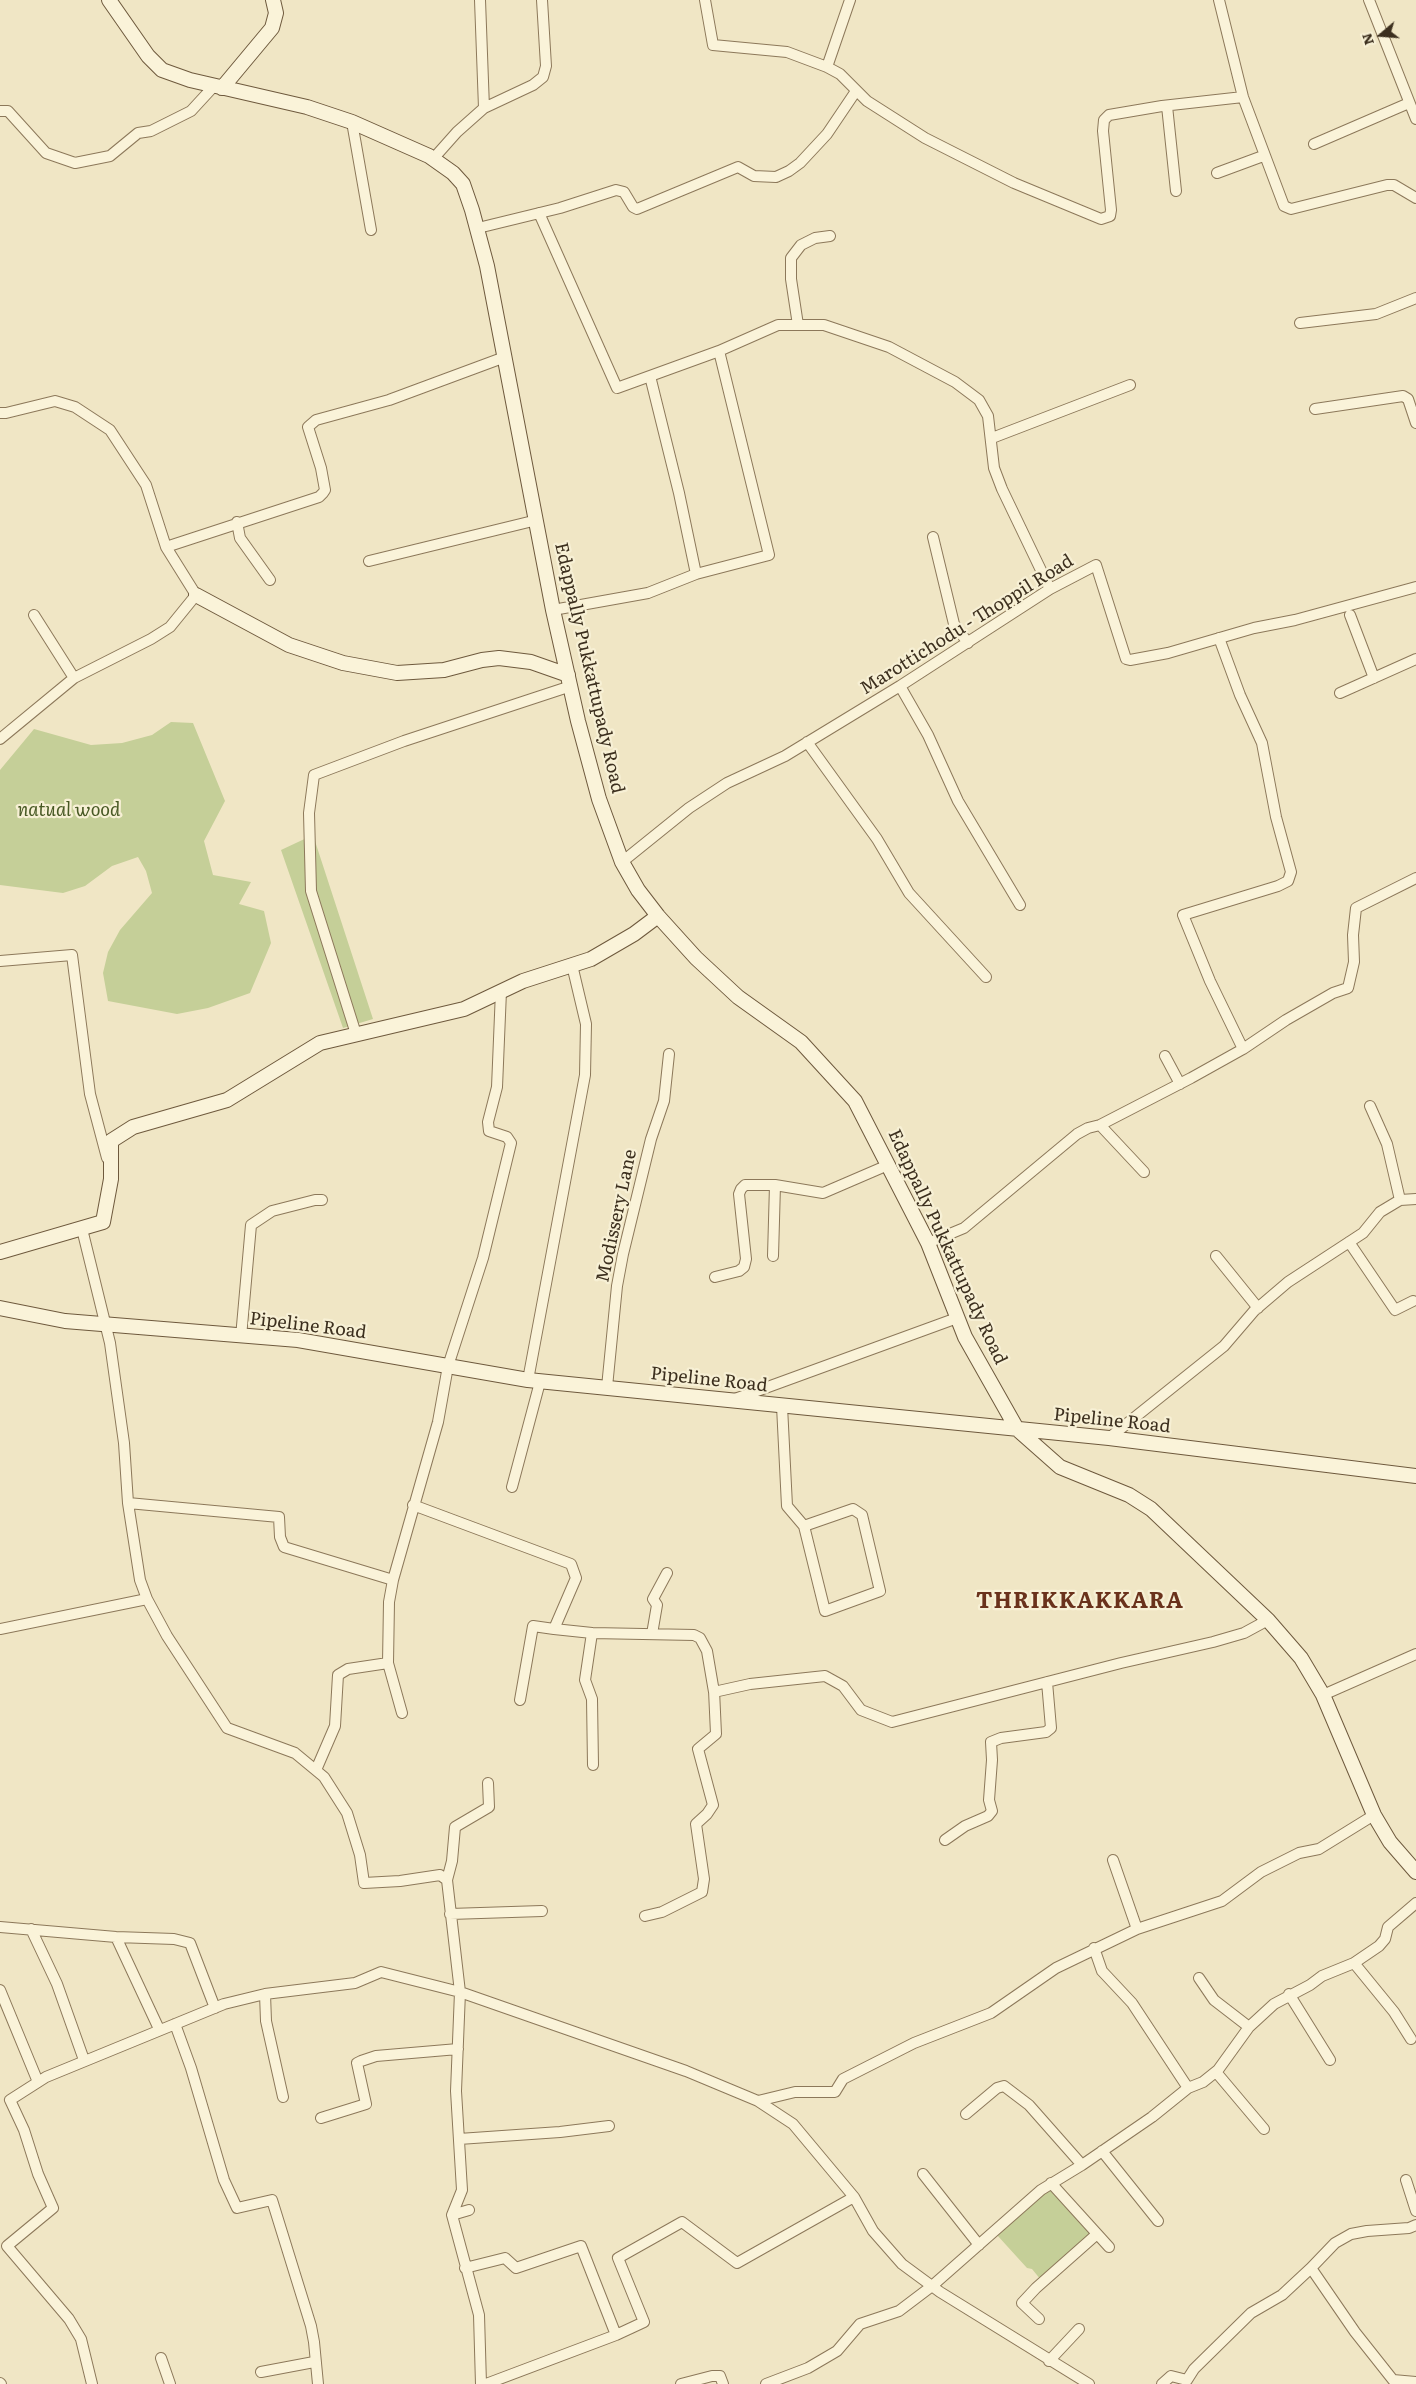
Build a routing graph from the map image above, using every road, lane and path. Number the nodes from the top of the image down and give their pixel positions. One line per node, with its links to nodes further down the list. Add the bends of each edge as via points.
1 (110, 0): 10 (street, Edappally Pukkattupady Road, via 158,67 179,77)
2 (273, 0): 10 (street, via 276,13 272,28)
3 (480, 0): 15 (street)
4 (542, 0): 15 (street, via 546,72 533,85)
5 (705, 0): 9 (street, via 713,45 787,52)
6 (850, 0): 9 (street)
7 (1219, 0): 12 (street)
8 (1369, 0): 13 (street)
9 (827, 67): 11 (street, via 840,74)
10 (218, 87): 16 (street, via 191,111 150,131 138,133 110,156 75,163 46,153 8,111); 18 (street, Edappally Pukkattupady Road, via 285,101)
11 (856, 91): 14 (street, via 867,101 962,158 1046,198 1101,219 1110,216 1112,210 1104,120 1110,116); 25 (street, via 827,134 800,163 776,177 754,176 738,167 637,209 624,192 616,190)
12 (1243, 97): 14 (street); 20 (street)
13 (1409, 104): 17 (street); 19 (street)
14 (1166, 106): 23 (street)
15 (484, 108): 21 (street)
16 (0, 110)
17 (1416, 119)
18 (352, 122): 21 (street, Edappally Pukkattupady Road); 27 (street)
19 (1314, 144)
20 (1263, 156): 22 (street); 24 (street, via 1286,209 1387,185 1394,185)
21 (433, 159): 26 (street, Edappally Pukkattupady Road, via 463,184)
22 (1217, 172)
23 (1176, 191)
24 (1416, 198)
25 (540, 213): 26 (street); 34 (street, via 617,388)
26 (478, 228): 33 (street, Edappally Pukkattupady Road)
27 (371, 230)
28 (830, 236): 31 (street, via 815,238 801,245 791,258)
29 (1416, 298): 30 (street, via 1376,314)
30 (1300, 323)
31 (798, 325): 32 (street, via 778,325); 39 (street, via 824,326 889,347 955,382 979,400 988,416)
32 (719, 351): 34 (street); 45 (street, via 769,555)
33 (505, 357): 40 (street, Edappally Pukkattupady Road); 41 (street, via 389,400 311,424 308,427 320,468 323,493)
34 (650, 376): 45 (street)
35 (1130, 385): 39 (street)
36 (1315, 409): 38 (street, via 1403,396 1408,399)
37 (0, 413): 43 (street, via 55,401 75,407 110,430 146,485)
38 (1416, 423)
39 (992, 438): 48 (street, via 994,468 1002,489)
40 (537, 520): 44 (street); 50 (street, Edappally Pukkattupady Road)
41 (238, 522): 43 (street); 46 (street, via 240,538)
42 (933, 536): 54 (street, via 954,624)
43 (166, 547): 49 (street)
44 (369, 561)
45 (696, 574): 50 (street, via 648,593)
46 (270, 580)
47 (1416, 587): 53 (street, Marottichodu - Thoppil Road)
48 (1050, 589): 53 (street, Marottichodu - Thoppil Road, via 1096,565 1126,658 1130,660); 54 (street, Marottichodu - Thoppil Road)
49 (196, 595): 56 (street, via 170,627 151,640); 58 (street, via 289,645 343,663 397,672 444,670 499,658 531,662)
50 (553, 610): 58 (street, Edappally Pukkattupady Road)
51 (34, 615): 56 (street)
52 (1350, 615): 57 (street)
53 (1219, 638): 72 (street, via 1262,743 1276,817 1291,872 1288,881 1278,886 1182,915)
54 (968, 643): 59 (street, Marottichodu - Thoppil Road)
55 (1416, 659): 57 (street)
56 (74, 678): 61 (street)
57 (1374, 678): 60 (street)
58 (569, 681): 63 (street, Edappally Pukkattupady Road, via 599,799); 71 (street, via 314,775 309,813 311,890)
59 (900, 686): 62 (street, Marottichodu - Thoppil Road); 65 (street, via 928,735 958,801)
60 (1340, 693)
61 (0, 739)
62 (807, 742): 63 (street, Marottichodu - Thoppil Road, via 772,763 727,783 689,808); 69 (street, via 877,839 910,892)
63 (622, 862): 66 (street, Edappally Pukkattupady Road)
64 (1416, 878): 72 (street, via 1356,908 1354,962 1348,988 1286,1020)
65 (1020, 905)
66 (658, 916): 68 (street, via 591,959); 78 (street, Edappally Pukkattupady Road, via 716,978 801,1042 846,1089)
67 (0, 961): 80 (street, via 72,954 90,1094)
68 (572, 965): 70 (street); 99 (street, via 586,1024 585,1075)
69 (986, 977)
70 (501, 991): 71 (street, via 464,1009); 98 (street, via 497,1087 488,1122 489,1131 507,1137 511,1143 483,1258)
71 (356, 1034): 80 (street, via 320,1043 227,1100 133,1127 111,1141)
72 (1243, 1049): 75 (street)
73 (669, 1054): 100 (street, Modissery Lane, via 664,1101 651,1139 617,1286)
74 (1165, 1056): 75 (street)
75 (1180, 1084): 77 (street)
76 (1370, 1106): 84 (street, via 1388,1144)
77 (1100, 1125): 79 (street); 87 (street, via 1077,1134 964,1228)
78 (888, 1165): 81 (street, via 822,1193); 87 (street, Edappally Pukkattupady Road)
79 (1144, 1172)
80 (111, 1174): 85 (street, via 103,1222)
81 (776, 1186): 89 (street); 91 (street, via 744,1185 741,1189 744,1267)
82 (1416, 1199): 84 (street)
83 (322, 1200): 97 (street, via 272,1211 251,1224)
84 (1400, 1200): 86 (street, via 1380,1212 1363,1233)
85 (82, 1230): 88 (street); 96 (street)
86 (1349, 1242): 92 (street, via 1395,1310); 94 (street, via 1288,1282)
87 (928, 1243): 95 (street, Edappally Pukkattupady Road)
88 (0, 1252)
89 (773, 1256)
90 (1216, 1256): 94 (street)
91 (715, 1277)
92 (1413, 1301)
93 (0, 1308): 96 (street, Pipeline Road, via 65,1321)
94 (1258, 1308): 104 (street, via 1224,1346)
95 (957, 1318): 101 (street); 103 (street, Edappally Pukkattupady Road)
96 (106, 1325): 97 (street, Pipeline Road); 107 (street, via 118,1395)
97 (241, 1337): 98 (street, Pipeline Road, via 298,1340)
98 (448, 1366): 99 (street, Pipeline Road); 108 (street, via 438,1422)
99 (534, 1381): 100 (street, Pipeline Road); 106 (street)
100 (607, 1387): 101 (street, Pipeline Road)
101 (730, 1401): 102 (street, Pipeline Road)
102 (782, 1406): 103 (street, Pipeline Road); 109 (street, via 787,1506)
103 (1017, 1429): 104 (street, Pipeline Road); 113 (street, Edappally Pukkattupady Road, via 1060,1467 1129,1495 1151,1509)
104 (1109, 1438): 105 (street, Pipeline Road)
105 (1416, 1476)
106 (512, 1487)
107 (128, 1503): 111 (street, via 279,1517 284,1547); 112 (street, via 140,1580)
108 (413, 1505): 111 (street); 115 (street, via 571,1564 576,1578)
109 (804, 1526): 109 (street, via 825,1611 880,1591 862,1515 853,1509)
110 (667, 1573): 117 (street, via 653,1598 657,1605)
111 (393, 1580): 119 (street, via 389,1602)
112 (147, 1599): 114 (street); 126 (street, via 194,1680 227,1728 295,1753)
113 (1268, 1620): 120 (street, via 1244,1633 1213,1642); 122 (street, Edappally Pukkattupady Road, via 1301,1658)
114 (0, 1629)
115 (554, 1629): 116 (street); 123 (street, via 533,1626)
116 (592, 1633): 117 (street); 125 (street, via 585,1680 592,1700)
117 (652, 1634): 121 (street, via 700,1638 707,1651)
118 (1416, 1654): 122 (street)
119 (388, 1663): 124 (street); 126 (street, via 348,1669 338,1675 335,1726)
120 (1047, 1682): 121 (street, via 892,1722 861,1710 842,1686 825,1676); 129 (street, via 1051,1728 1046,1732 991,1742 989,1800 992,1811)
121 (714, 1690): 136 (street, via 716,1734 698,1750 713,1805 696,1824 704,1879 702,1892 662,1912)
122 (1323, 1694): 128 (street, Edappally Pukkattupady Road)
123 (520, 1700)
124 (402, 1713)
125 (593, 1765)
126 (316, 1770): 132 (street, via 347,1813 360,1855 364,1883 400,1882 440,1875)
127 (488, 1783): 132 (street, via 489,1807 455,1827)
128 (1374, 1815): 131 (street, Edappally Pukkattupady Road, via 1390,1842); 139 (street, via 1319,1850 1299,1853 1261,1872 1222,1901)
129 (945, 1840)
130 (1113, 1860): 139 (street)
131 (1416, 1872)
132 (447, 1880): 135 (street)
133 (1416, 1903): 142 (street, via 1388,1927 1385,1939 1378,1946)
134 (542, 1911): 135 (street)
135 (450, 1914): 145 (street)
136 (645, 1916)
137 (0, 1927): 138 (street)
138 (31, 1929): 140 (street); 154 (street, via 57,1984)
139 (1137, 1929): 141 (street)
140 (116, 1937): 148 (street, via 174,1939 190,1943); 151 (street)
141 (1094, 1948): 158 (street, via 1102,1971 1132,2003); 160 (street, via 1056,1968 991,2013 914,2043 843,2079 835,2092 795,2092)
142 (1354, 1963): 147 (street); 152 (street, via 1394,2012)
143 (1199, 1978): 150 (street, via 1214,2000)
144 (0, 1990): 157 (street)
145 (460, 1992): 146 (street, via 381,1972 355,1982); 153 (street); 160 (street, via 686,2070)
146 (265, 1994): 148 (street); 159 (street, via 266,2021)
147 (1289, 1994): 150 (street); 155 (street)
148 (215, 2008): 149 (street)
149 (175, 2024): 151 (street); 188 (street, via 224,2180 237,2208 272,2200 310,2326)
150 (1249, 2027): 156 (street)
151 (159, 2029): 154 (street)
152 (1411, 2040)
153 (458, 2049): 162 (street, via 376,2056 357,2063 366,2104); 165 (street)
154 (84, 2060): 157 (street)
155 (1330, 2060)
156 (1216, 2072): 158 (street); 164 (street)
157 (38, 2082): 191 (street, via 10,2100 53,2208 7,2246 69,2319 81,2338)
158 (1188, 2088): 166 (street)
159 (283, 2097)
160 (758, 2101): 171 (street, via 793,2124)
161 (966, 2114): 167 (street, via 997,2088 1004,2086 1029,2105)
162 (321, 2118)
163 (608, 2126): 165 (street)
164 (1264, 2129)
165 (459, 2139): 174 (street, via 462,2190)
166 (1102, 2151): 167 (street); 175 (street)
167 (1082, 2165): 170 (street)
168 (923, 2174): 178 (street)
169 (1406, 2180): 173 (street)
170 (1051, 2184): 177 (street); 178 (street)
171 (854, 2197): 182 (street, via 873,2231 902,2264); 185 (street, via 736,2263 682,2222 618,2258 644,2322)
172 (469, 2210): 174 (street)
173 (1416, 2211)
174 (452, 2215): 180 (street)
175 (1158, 2221)
176 (1416, 2225): 181 (street, via 1351,2234 1335,2243)
177 (1097, 2234): 179 (street); 183 (street, via 1022,2303)
178 (979, 2245): 182 (street)
179 (1109, 2247)
180 (465, 2268): 185 (street, via 504,2258 516,2268 581,2246); 194 (street, via 479,2315)
181 (1312, 2268): 190 (street, via 1355,2332 1393,2380); 200 (street, via 1282,2295 1251,2313 1194,2368 1187,2380 1171,2376)
182 (932, 2286): 187 (street, via 1024,2342); 198 (street, via 899,2311 860,2324 836,2351 808,2368)
183 (1039, 2319)
184 (1080, 2329): 187 (street)
185 (616, 2335): 195 (street)
186 (161, 2358): 192 (street)
187 (1049, 2361): 199 (street)
188 (314, 2362): 189 (street); 193 (street)
189 (261, 2372)
190 (1416, 2382)
191 (92, 2384)
192 (170, 2384)
193 (318, 2384)
194 (481, 2384)
195 (486, 2384)
196 (681, 2384): 197 (street, via 720,2376)
197 (723, 2384)
198 (766, 2384)
199 (1089, 2384)
200 (1162, 2384)

